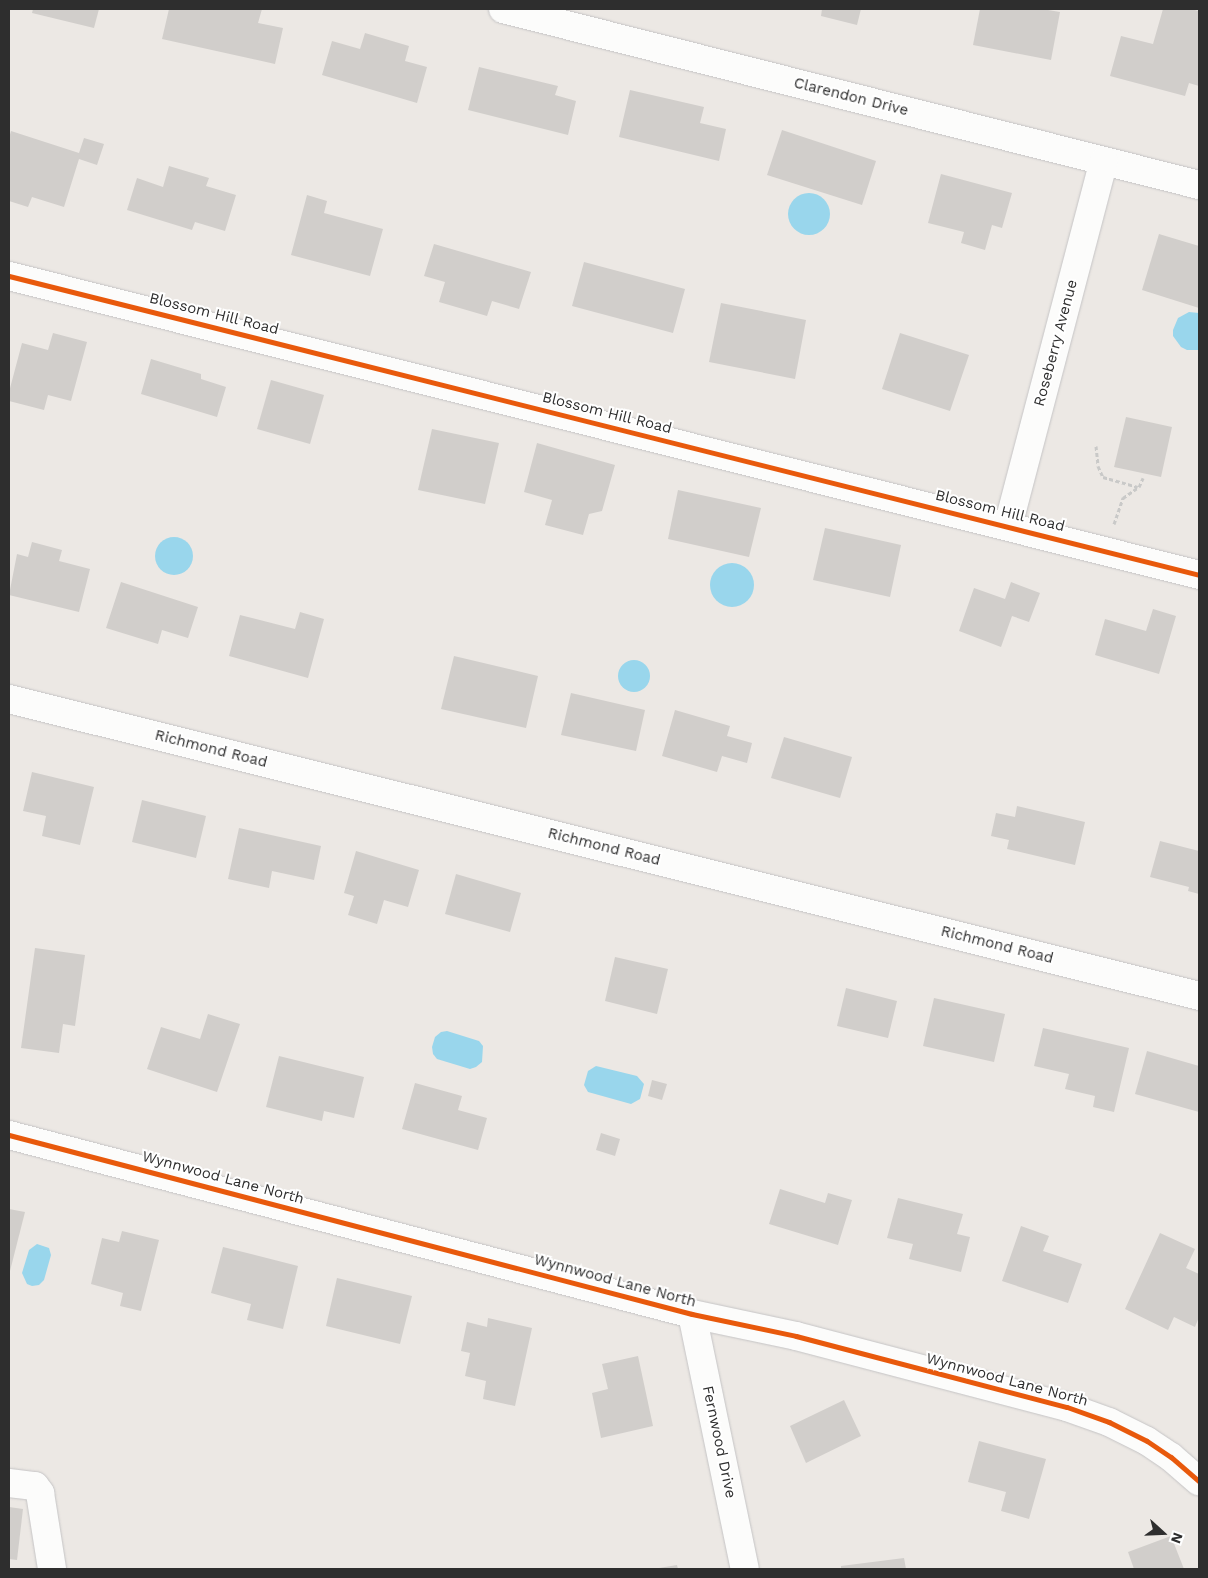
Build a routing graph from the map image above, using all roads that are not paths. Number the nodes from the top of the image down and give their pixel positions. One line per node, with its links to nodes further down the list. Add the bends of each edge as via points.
1 (503, 9): 2 (street, Clarendon Drive)
2 (1104, 161): 3 (street, Clarendon Drive); 5 (street, Roseberry Avenue)
3 (1199, 185)
4 (9, 276): 5 (street, Blossom Hill Road)
5 (1008, 526): 6 (street, Blossom Hill Road)
6 (1199, 575)
7 (9, 699): 8 (street, Richmond Road)
8 (1199, 996)
9 (9, 1135): 10 (street, Wynnwood Lane North)
10 (692, 1314): 11 (street, Wynnwood Lane North, via 796,1336 1067,1407 1109,1422 1146,1441); 14 (street, Fernwood Drive)
11 (1199, 1481)
12 (9, 1483): 13 (street, via 35,1486 40,1493)
13 (52, 1569)
14 (745, 1569)

